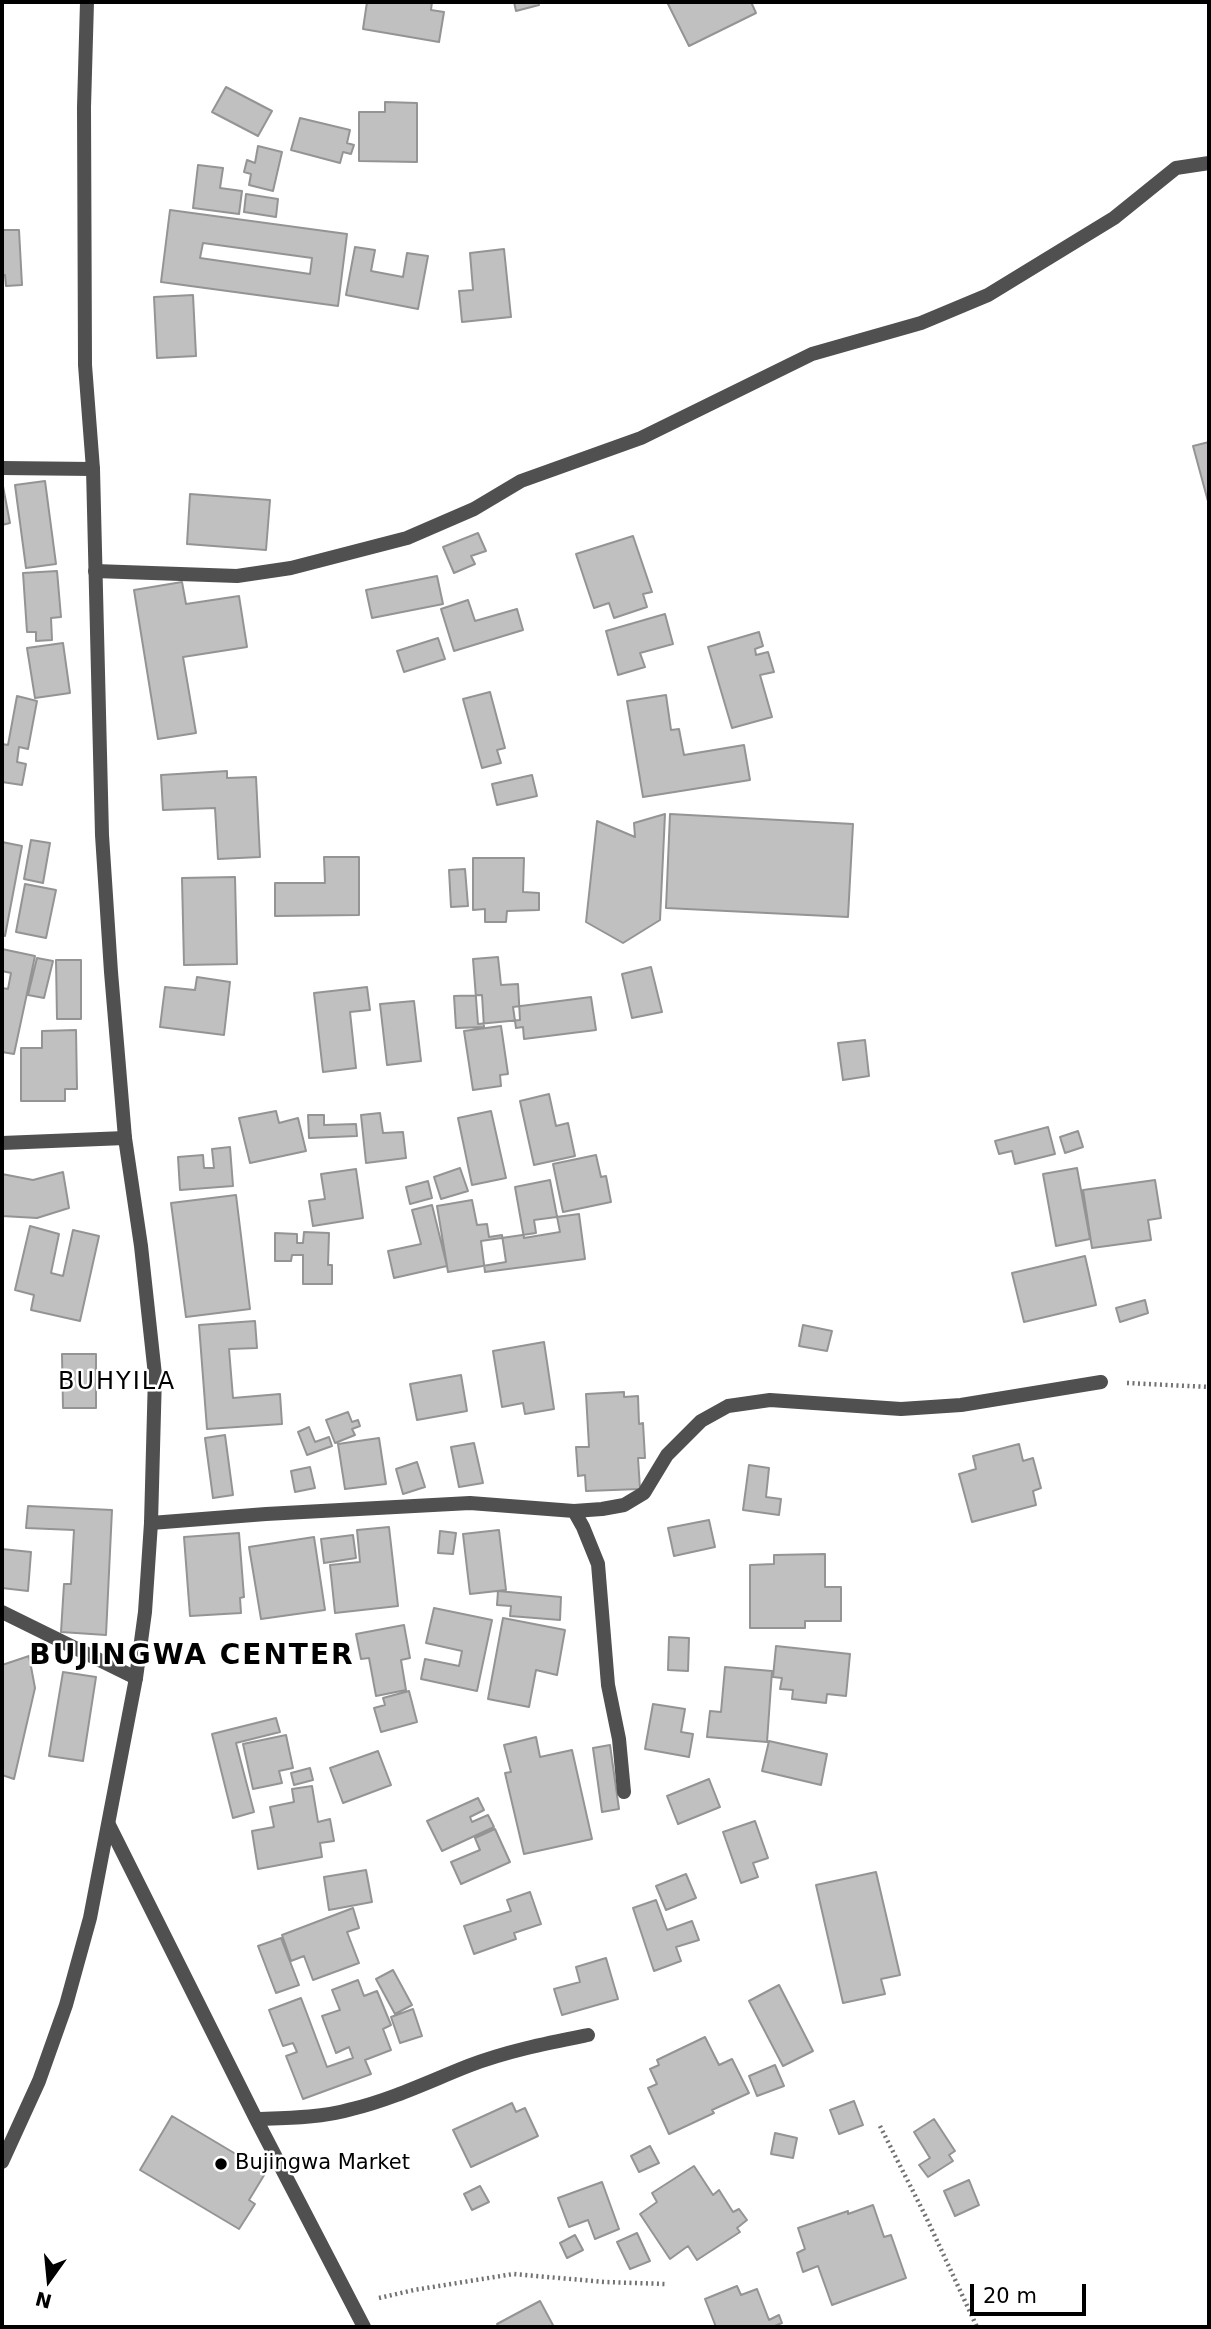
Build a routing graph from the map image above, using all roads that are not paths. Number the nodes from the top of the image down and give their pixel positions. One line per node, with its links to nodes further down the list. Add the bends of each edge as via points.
1 (86, 2): 4 (street, via 85,365)
2 (1209, 163): 5 (street, via 1176,168 1114,218 988,295 921,323 813,354 640,438 521,481 474,509 407,538 291,568 237,576)
3 (2, 468): 4 (street)
4 (93, 469): 5 (street)
5 (95, 572): 6 (street, via 102,835)
6 (125, 1138): 7 (street); 10 (street, via 155,1375)
7 (2, 1143)
8 (1101, 1382): 9 (street, via 961,1405 901,1409 770,1400 728,1406 701,1421 667,1455 644,1493 624,1505)
9 (574, 1511): 10 (street, via 470,1503); 13 (street, via 598,1564 608,1685 620,1739)
10 (151, 1523): 12 (street)
11 (2, 1612): 12 (street)
12 (135, 1678): 14 (street)
13 (624, 1791)
14 (109, 1825): 16 (street); 17 (street, via 66,2005 39,2081)
15 (588, 2035): 16 (street, via 515,2050 351,2110)
16 (256, 2119): 18 (street)
17 (2, 2162)
18 (364, 2327)

